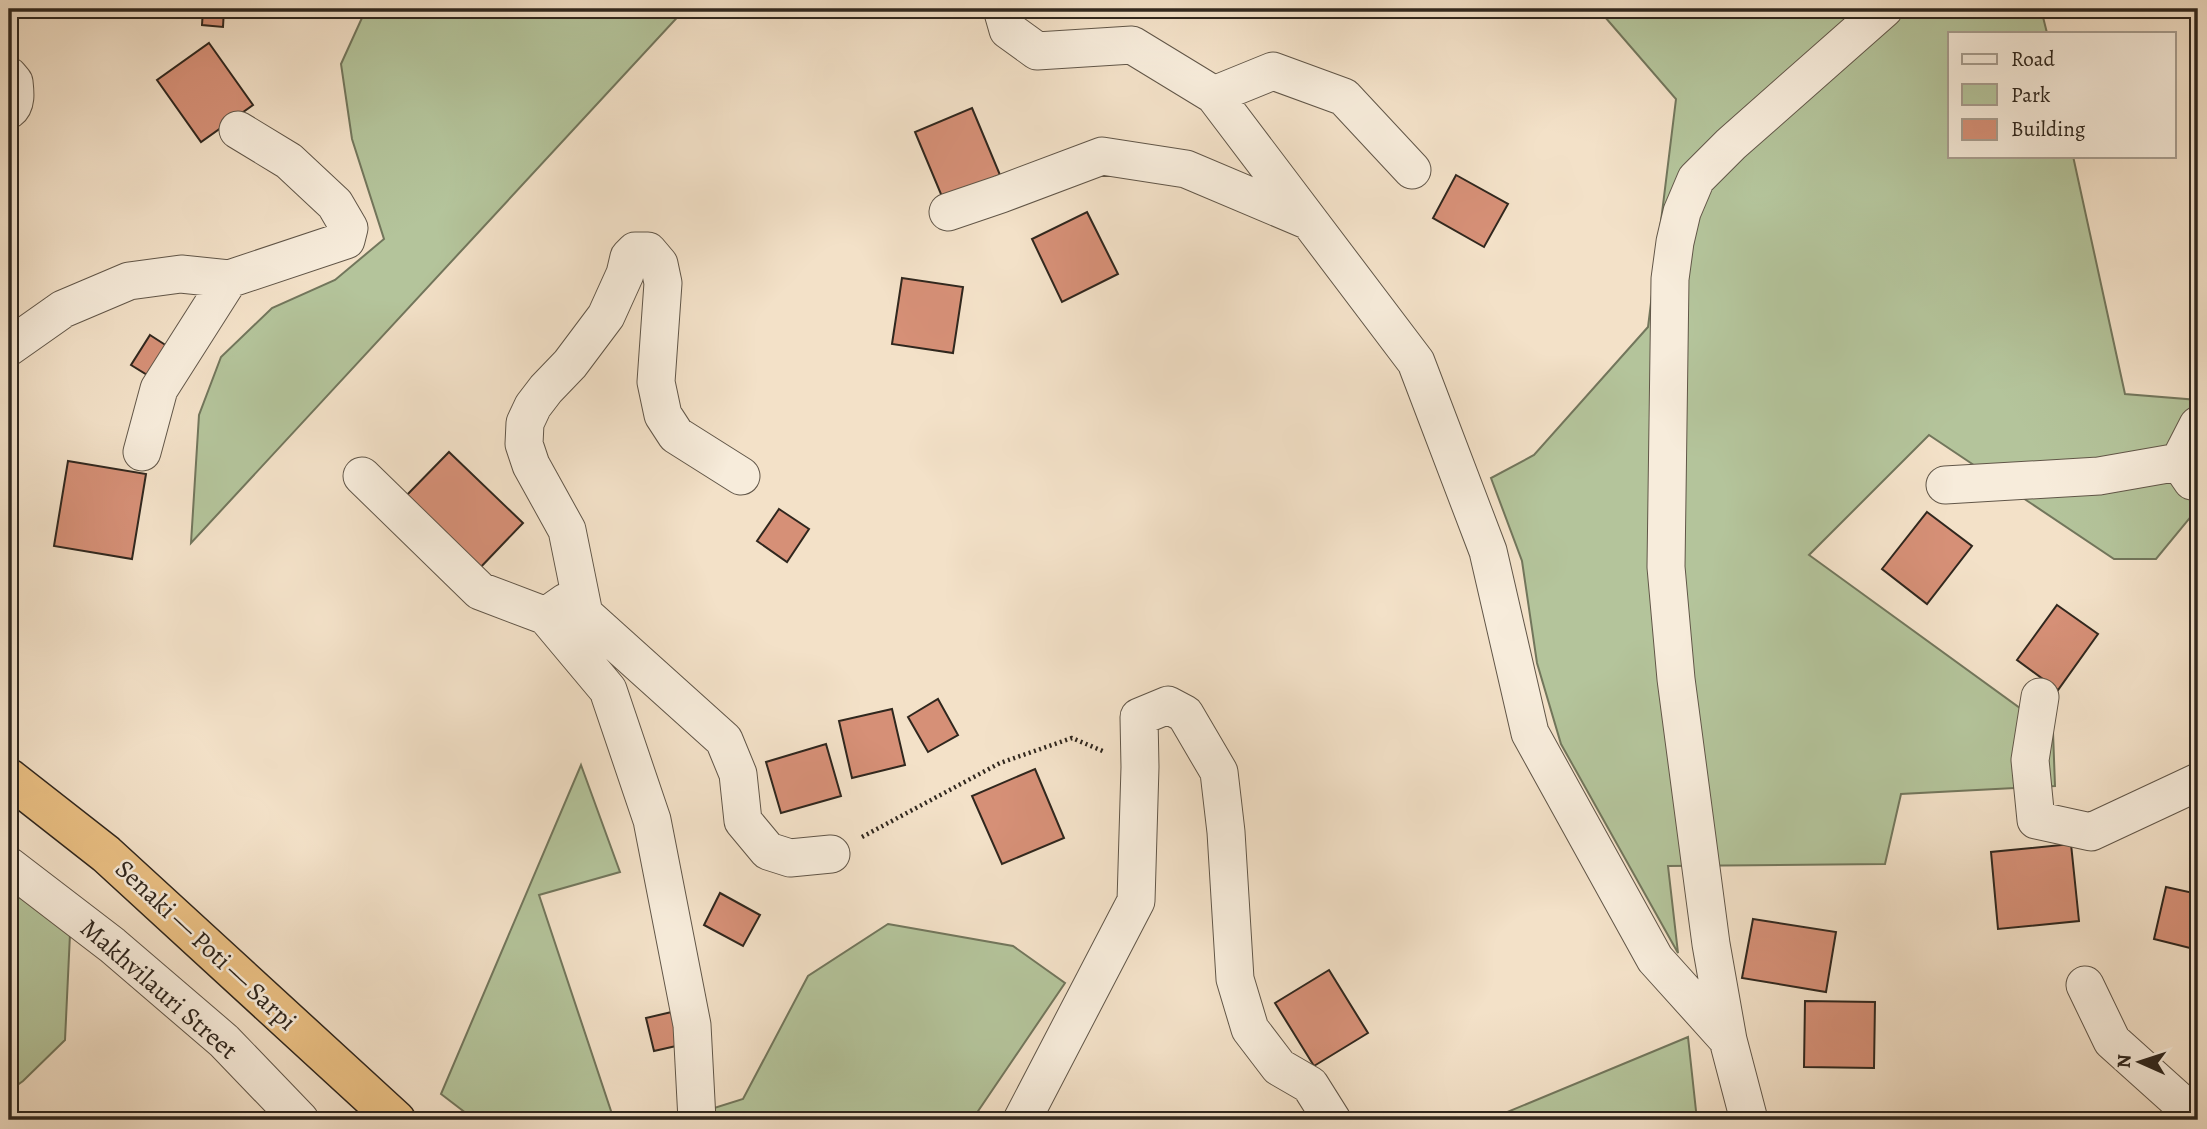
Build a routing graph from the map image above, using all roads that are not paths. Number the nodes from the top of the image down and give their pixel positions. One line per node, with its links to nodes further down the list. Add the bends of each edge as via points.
1 (1002, 9): 4 (street, via 1008,30 1037,51 1132,45)
2 (1884, 9): 26 (street, via 1696,179 1675,242 1670,279 1666,567 1676,679)
3 (9, 76): 5 (street, via 15,97)
4 (1214, 95): 7 (street, via 1273,71 1343,97); 9 (street)
5 (9, 110)
6 (238, 130): 10 (street, via 289,161 335,204 349,228 346,240)
7 (1412, 170)
8 (948, 212): 9 (street, via 1102,156 1185,169)
9 (1310, 221): 26 (street, via 1416,362 1488,551 1530,733 1655,959)
10 (229, 279): 11 (street, via 181,274 129,281 63,309); 13 (street, via 159,389)
11 (9, 347)
12 (2198, 425): 14 (street)
13 (142, 453)
14 (2188, 472): 17 (street)
15 (362, 476): 19 (street, via 480,591)
16 (741, 476): 18 (street, via 676,435 663,415 656,382 663,283 659,264 648,251 635,251 606,316 545,389 525,423 524,444 531,465 567,530)
17 (1945, 485)
18 (584, 614): 19 (street, via 566,602); 23 (street, via 724,740 738,774 743,821 768,851 790,858)
19 (546, 617): 30 (street, via 608,691 652,820 692,1025)
20 (2040, 697): 22 (street, via 2030,760 2036,820 2091,832)
21 (9, 778): 29 (highway, Senaki — Poti — Sarpi, via 106,854)
22 (2198, 782)
23 (831, 854)
24 (9, 866): 28 (street, Makhvilauri Street, via 225,1041)
25 (2085, 985): 27 (street, via 2112,1041)
26 (1728, 1041): 33 (street)
27 (2185, 1105)
28 (300, 1120)
29 (396, 1120)
30 (697, 1120)
31 (1022, 1120): 32 (street, via 1136,901 1139,718 1168,705 1185,714 1219,772 1235,979 1250,1029 1279,1067 1310,1085)
32 (1332, 1120)
33 (1749, 1120)

